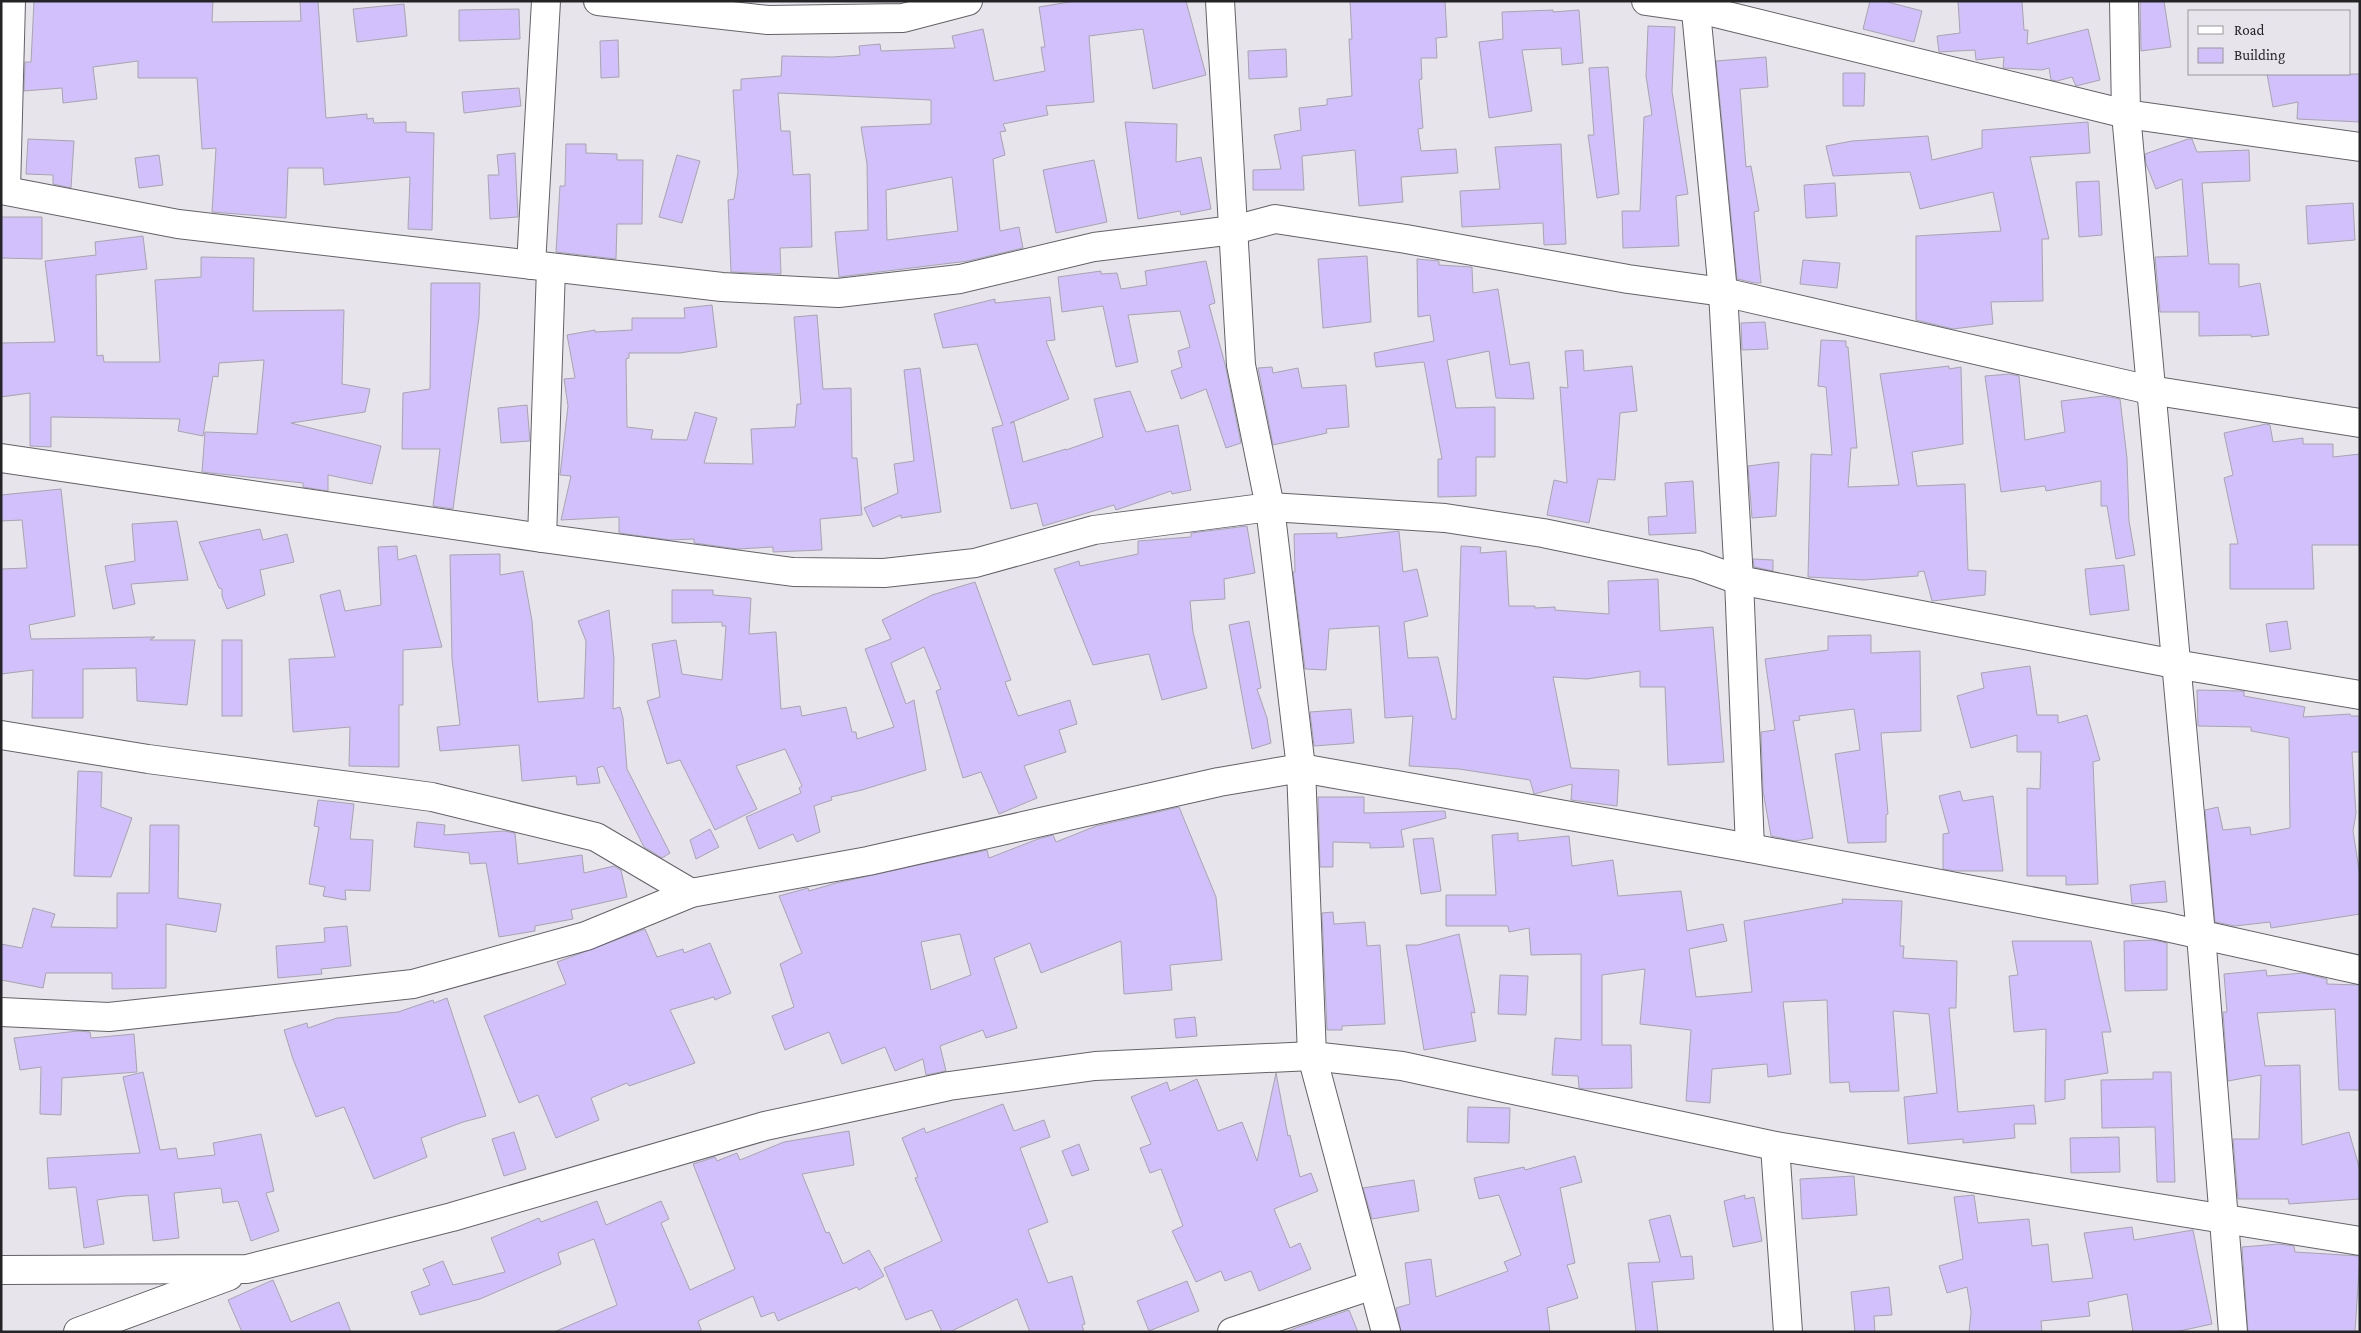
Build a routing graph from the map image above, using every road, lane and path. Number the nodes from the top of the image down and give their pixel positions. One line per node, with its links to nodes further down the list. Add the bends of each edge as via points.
1 (11, 1): 11 (street)
2 (546, 1): 13 (street)
3 (598, 1): 4 (street, via 768,20 903,18)
4 (968, 1)
5 (1220, 1): 12 (street)
6 (1646, 1): 8 (street)
7 (2124, 1): 9 (street)
8 (1695, 4): 9 (street); 14 (street)
9 (2126, 114): 10 (street); 15 (street)
10 (2360, 147)
11 (4, 190): 13 (street, via 178,224)
12 (1234, 230): 13 (street, via 1094,247 960,279 838,293 722,287); 14 (street, via 1275,219); 18 (street, via 1241,365)
13 (542, 267): 19 (street)
14 (1723, 292): 15 (street); 20 (street)
15 (2150, 390): 16 (street); 21 (street)
16 (2360, 423)
17 (1, 458): 19 (street)
18 (1270, 506): 19 (street, via 1094,530 975,563 884,573 793,572); 20 (street, via 1445,518 1543,533 1697,565); 24 (street)
19 (542, 538)
20 (1739, 580): 21 (street); 25 (street)
21 (2175, 664): 22 (street); 27 (street)
22 (2360, 695)
23 (1, 735): 26 (street, via 148,759 432,797 596,837)
24 (1300, 768): 25 (street); 26 (street, via 1182,790 868,861); 30 (street)
25 (1750, 848): 27 (street)
26 (691, 893): 29 (street, via 586,936 413,984 109,1017)
27 (2202, 935): 28 (street); 32 (street)
28 (2360, 970)
29 (1, 1012)
30 (1312, 1056): 31 (street, via 1402,1066); 34 (street, via 1095,1066 950,1086 765,1126 452,1217); 36 (street)
31 (1775, 1146): 32 (street); 40 (street)
32 (2224, 1220): 33 (street); 41 (street)
33 (2360, 1242)
34 (246, 1269): 35 (street); 37 (street)
35 (1, 1270)
36 (1373, 1285): 38 (street); 39 (street)
37 (78, 1332)
38 (1232, 1332)
39 (1386, 1332)
40 (1788, 1332)
41 (2233, 1332)

